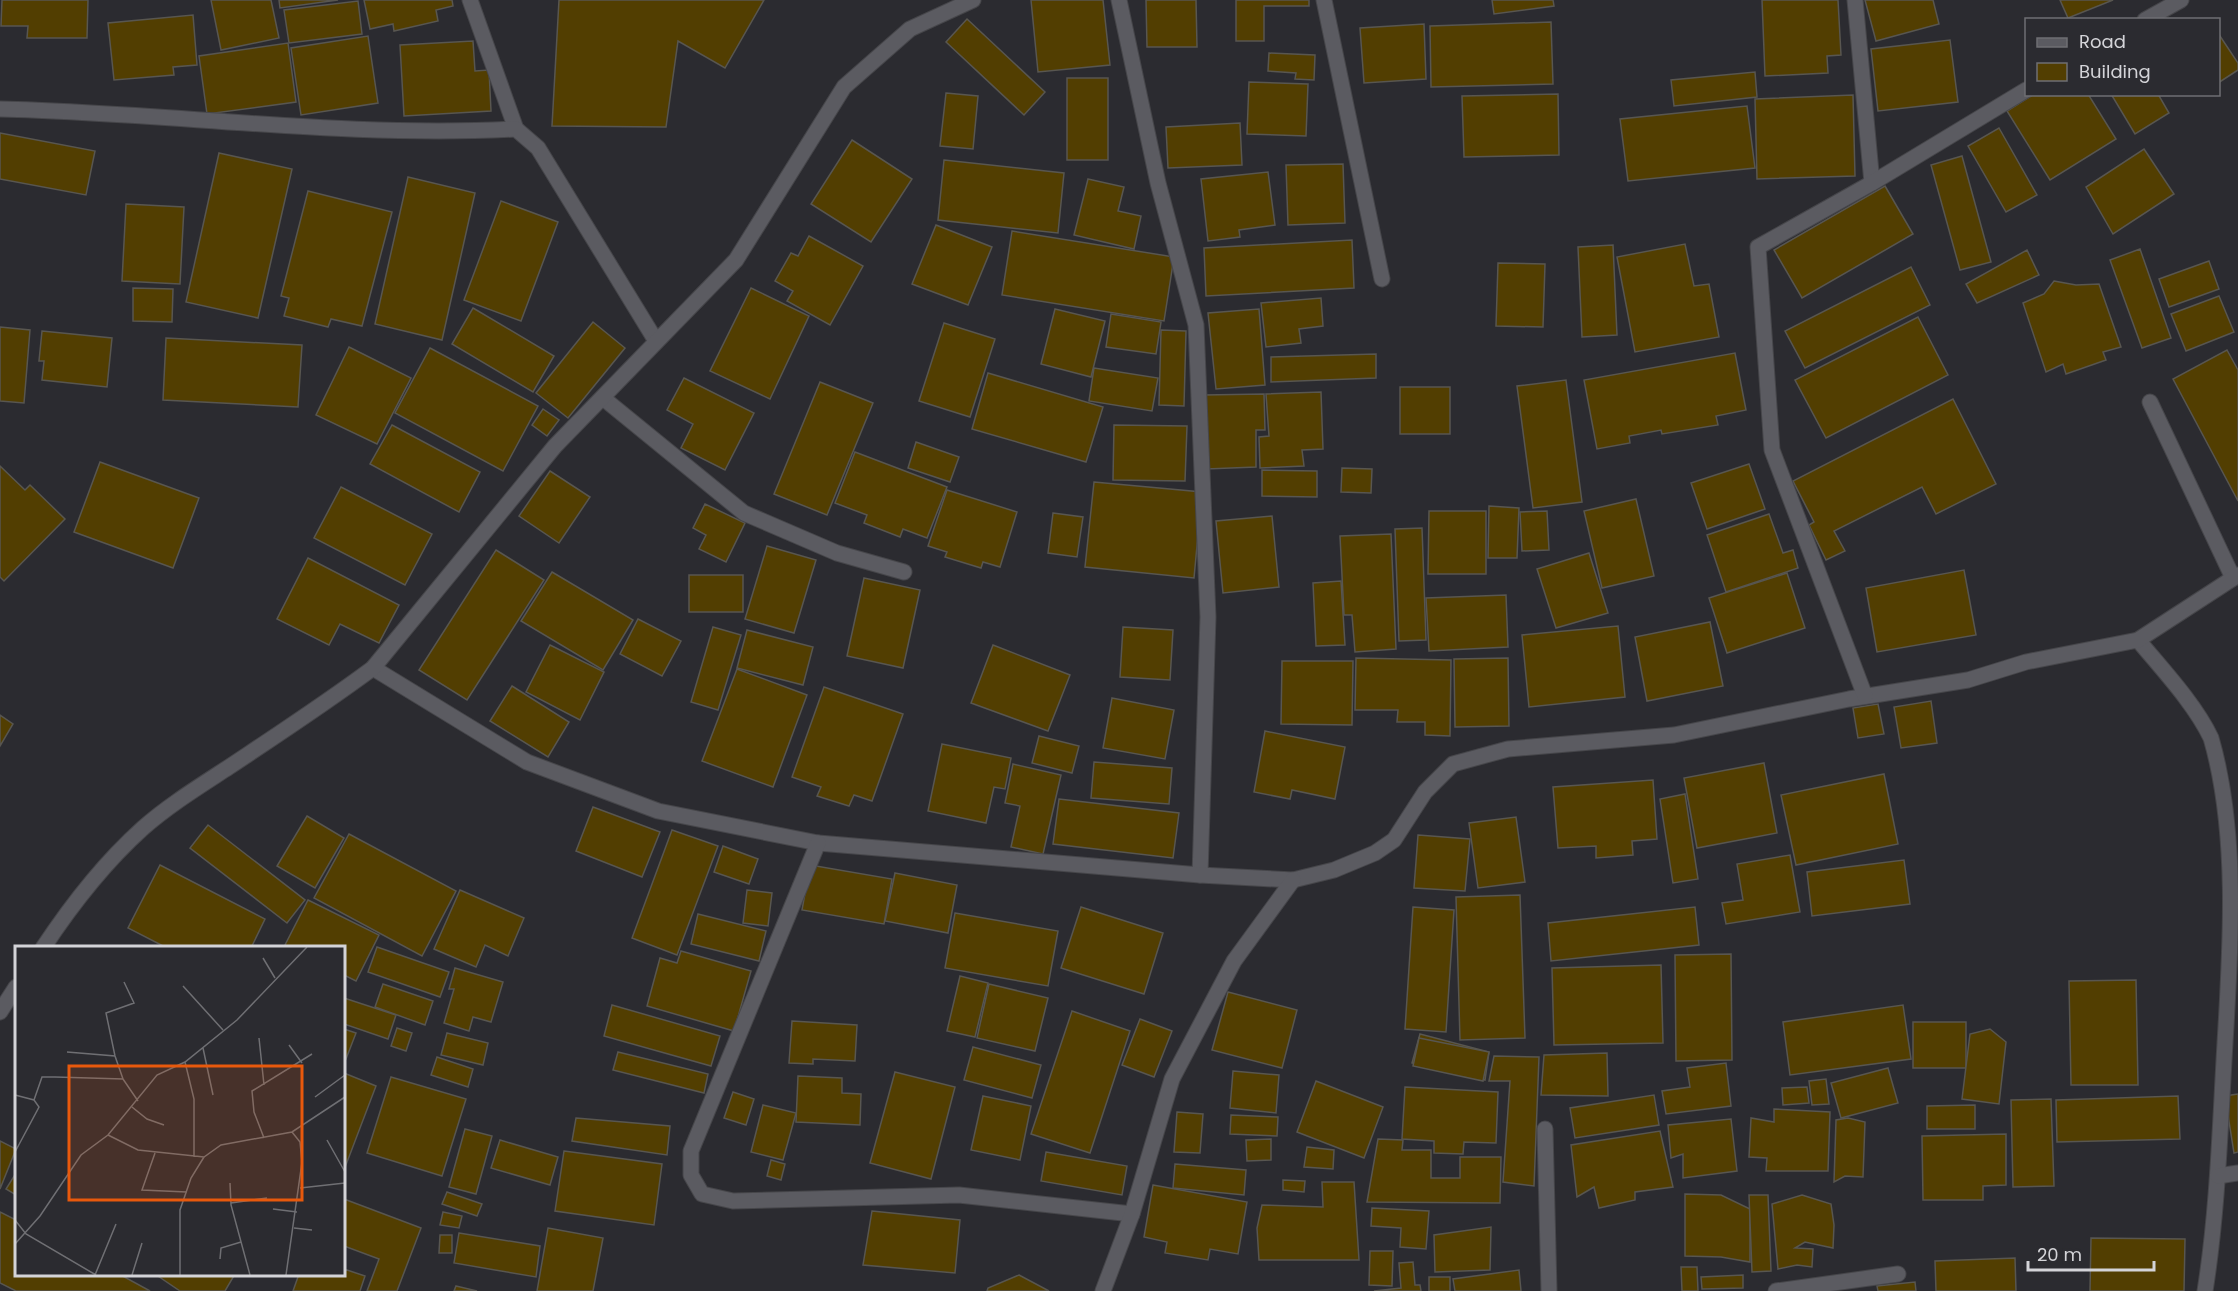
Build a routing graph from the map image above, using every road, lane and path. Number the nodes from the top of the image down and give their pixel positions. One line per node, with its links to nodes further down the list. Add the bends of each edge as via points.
1 (470, 0): 10 (street)
2 (973, 0): 13 (street, via 910,29 844,87 736,260)
3 (1119, 0): 22 (street, via 1158,183 1197,325 1208,616)
4 (1324, 0): 12 (street)
5 (1855, 0): 11 (street)
6 (2181, 0): 7 (street)
7 (2149, 18)
8 (2025, 91): 11 (street)
9 (0, 109): 10 (street, via 406,130)
10 (516, 129): 13 (street, via 538,148)
11 (1872, 183): 20 (street, via 1758,247 1772,450)
12 (1382, 279)
13 (656, 341): 14 (street)
14 (603, 398): 16 (street, via 744,513 837,553); 19 (street, via 555,446)
15 (2150, 402): 17 (street)
16 (904, 572)
17 (2235, 576): 18 (street)
18 (2138, 640): 20 (street, via 2026,662 1968,680); 29 (street, via 2177,687 2210,737 2226,787 2236,867 2235,927)
19 (373, 668): 21 (street, via 527,762 658,811); 24 (street, via 144,827 109,862)
20 (1865, 696): 23 (street, via 1674,735 1508,749 1453,764 1425,792 1394,840 1375,853 1334,870)
21 (818, 843): 22 (street); 30 (street, via 691,1151 691,1175 702,1194 733,1201 959,1195)
22 (1200, 875): 23 (street)
23 (1293, 880): 30 (street, via 1234,961 1172,1079)
24 (44, 946)
25 (15, 989): 26 (street)
26 (0, 1012)
27 (1545, 1130): 33 (street)
28 (2238, 1173): 29 (street)
29 (2218, 1176): 35 (street)
30 (1132, 1214): 32 (street)
31 (1898, 1274): 34 (street)
32 (1103, 1291)
33 (1549, 1291)
34 (1776, 1291)
35 (2205, 1291)

